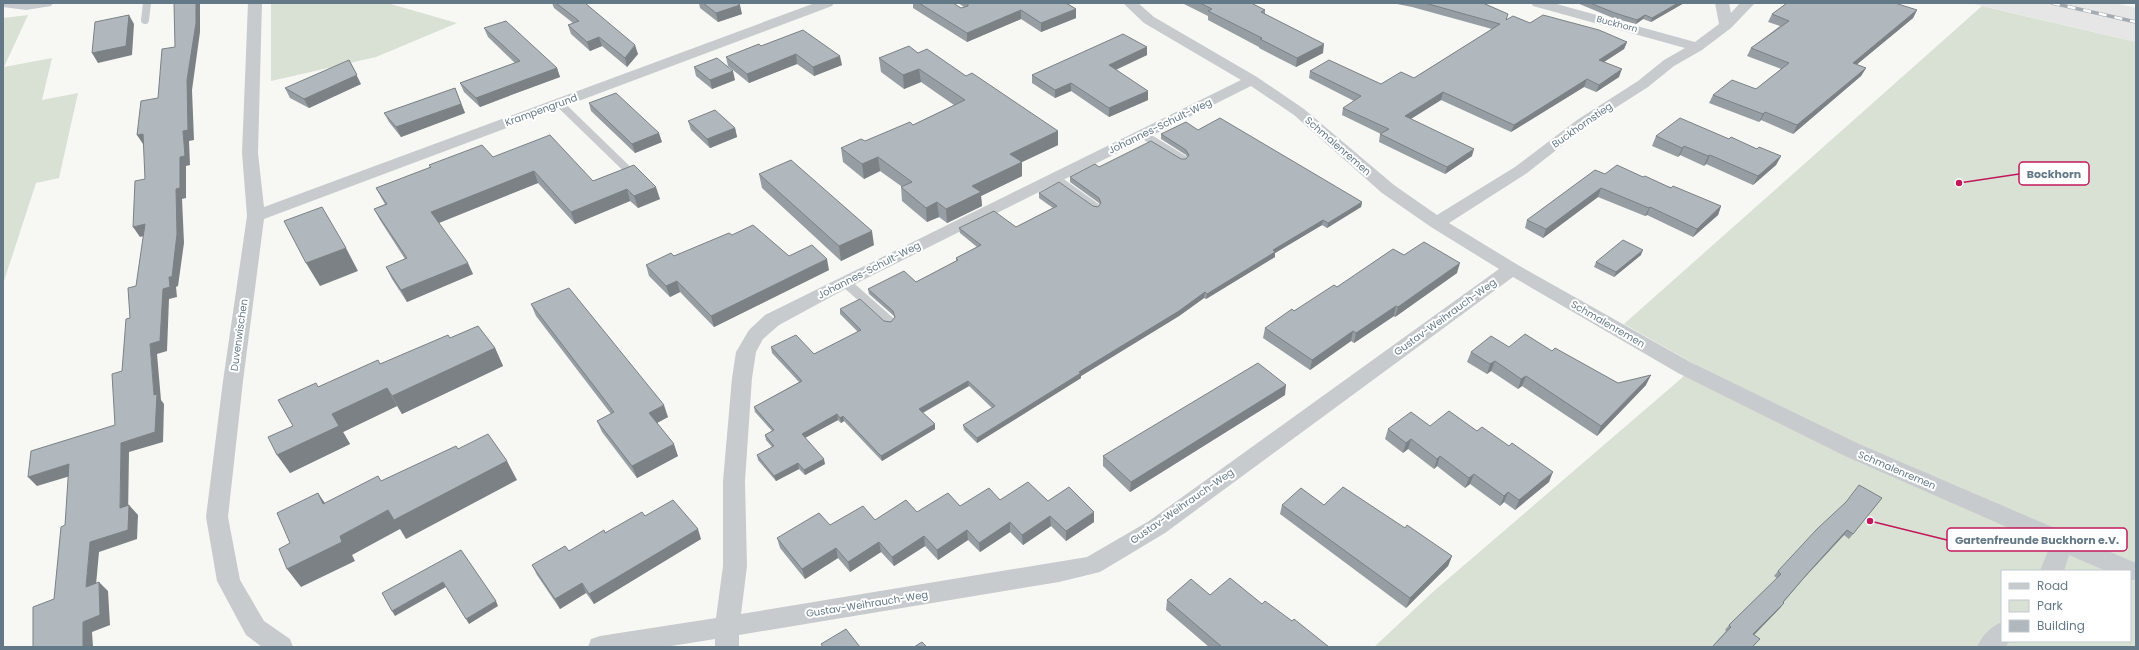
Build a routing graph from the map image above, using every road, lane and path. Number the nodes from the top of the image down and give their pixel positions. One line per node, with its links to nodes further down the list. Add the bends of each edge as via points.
1 (5, 3): 2 (street, via 26,6)
2 (46, 3)
3 (147, 3): 10 (lane)
4 (255, 3): 20 (street, Duvenwischen, via 250,153)
5 (827, 3): 14 (street, Krampengrund)
6 (1130, 3): 13 (street, Schmalenremen, via 1149,20)
7 (1538, 3): 12 (street, Buckhorn)
8 (1722, 3): 11 (street)
9 (1748, 3): 11 (street, Buckhornstieg)
10 (145, 20)
11 (1726, 25): 12 (street, Buckhornstieg)
12 (1697, 47): 21 (street, Buckhornstieg, via 1669,63 1643,84 1582,123 1521,170)
13 (1252, 80): 15 (street, Johannes-Schult-Weg); 21 (street, Schmalenremen, via 1299,112 1388,189)
14 (559, 103): 17 (lane); 20 (street, Krampengrund)
15 (1142, 134): 16 (lane); 18 (street, Johannes-Schult-Weg)
16 (1183, 159)
17 (627, 169)
18 (1054, 177): 19 (lane); 23 (street, Johannes-Schult-Weg)
19 (1096, 207)
20 (256, 216): 30 (street, Duvenwischen, via 217,517 229,581 255,628)
21 (1437, 223): 22 (street, Schmalenremen)
22 (1512, 270): 25 (street, Schmalenremen, via 1685,368 1852,450 2002,514); 29 (street, Gustav-Weihrauch-Weg, via 1157,527 1092,565)
23 (845, 282): 24 (lane); 29 (street, Johannes-Schult-Weg, via 772,320 756,335 746,352 734,482 735,566)
24 (889, 321)
25 (2062, 543): 26 (street); 27 (street, Schmalenremen)
26 (2052, 570)
27 (2128, 570)
28 (2001, 634): 32 (street)
29 (727, 637): 31 (street)
30 (281, 647)
31 (600, 647)
32 (1989, 647)

